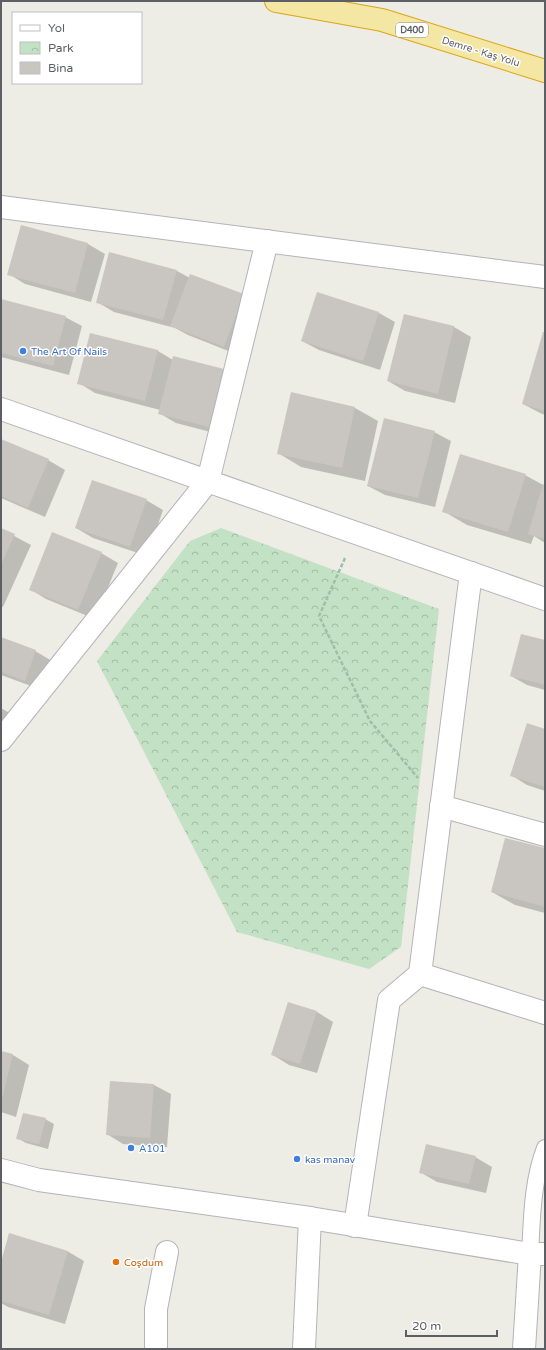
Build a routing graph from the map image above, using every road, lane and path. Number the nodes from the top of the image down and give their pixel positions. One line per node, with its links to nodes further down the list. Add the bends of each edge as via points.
1 (276, 1): 2 (highway, Demre - Kaş Yolu / D400, via 382,20)
2 (545, 71)
3 (1, 207): 4 (street)
4 (267, 241): 5 (street); 7 (street)
5 (545, 277)
6 (1, 409): 7 (street)
7 (208, 481): 8 (street); 11 (street)
8 (356, 533): 9 (street); 12 (path, via 319,616 370,722)
9 (471, 573): 10 (street); 12 (street)
10 (545, 598)
11 (1, 740)
12 (442, 806): 13 (street); 14 (street)
13 (545, 834)
14 (420, 974): 15 (street); 19 (street, via 389,1000)
15 (545, 1013)
16 (545, 1148): 21 (lane, via 537,1179)
17 (1, 1170): 18 (street, via 39,1180)
18 (310, 1218): 19 (street); 23 (street)
19 (355, 1226): 21 (street)
20 (167, 1252): 22 (street, via 156,1309)
21 (537, 1254): 24 (street)
22 (156, 1349)
23 (304, 1349)
24 (524, 1349)

